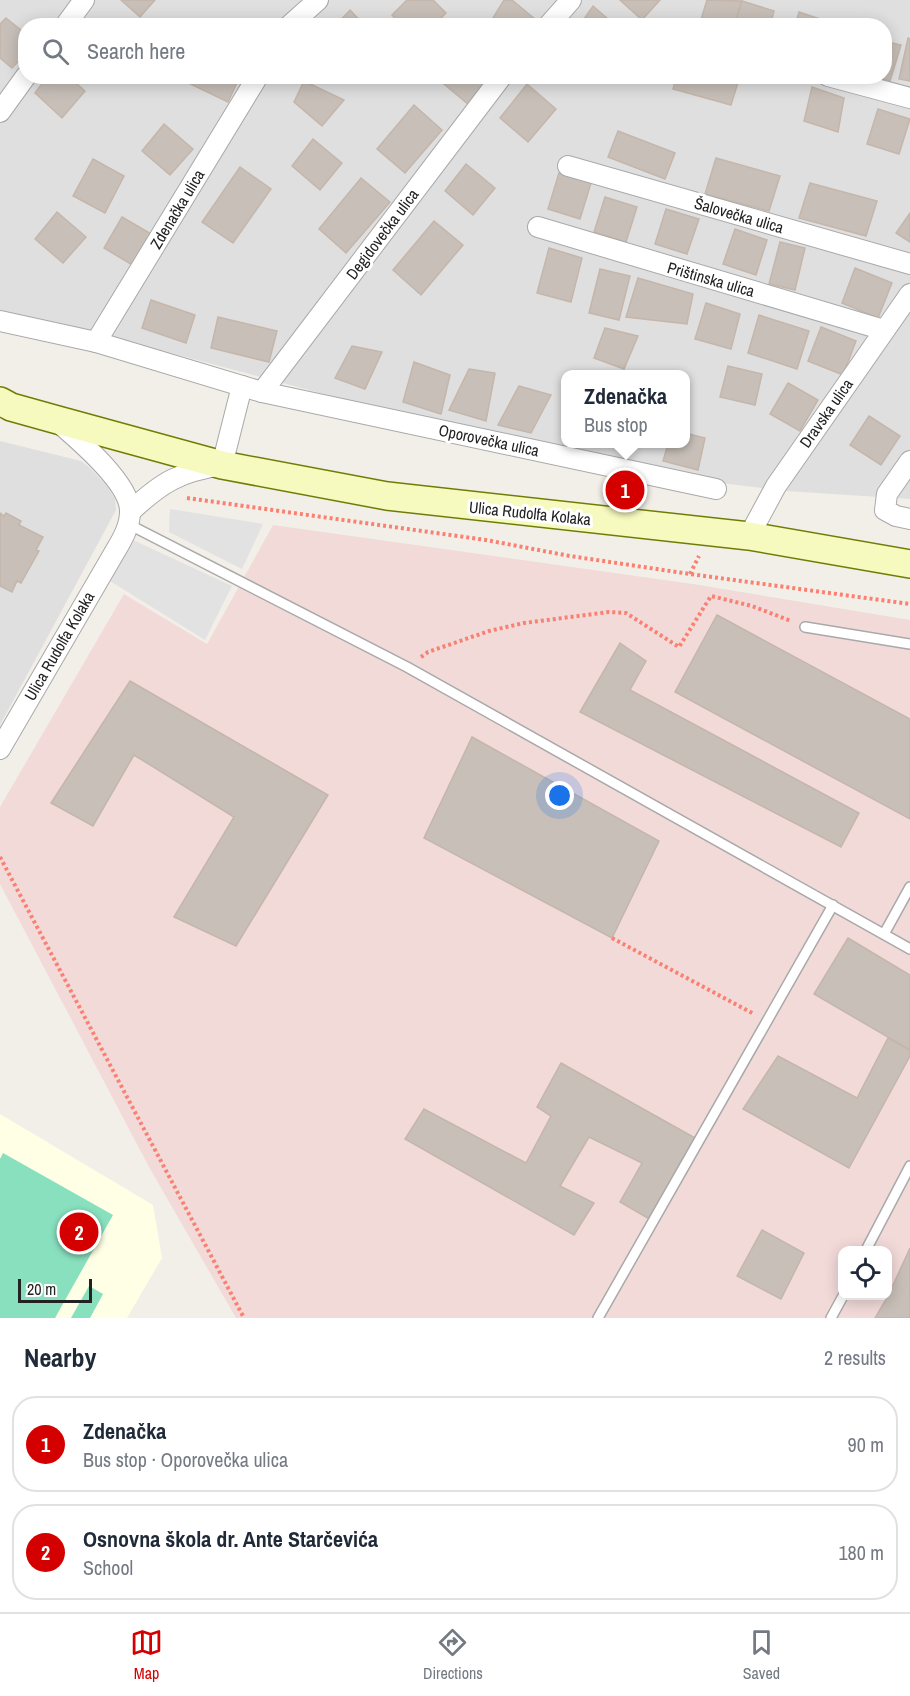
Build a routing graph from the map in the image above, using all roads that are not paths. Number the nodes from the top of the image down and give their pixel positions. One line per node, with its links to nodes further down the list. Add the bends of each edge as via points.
1 (84, 0): 4 (street)
2 (318, 0): 5 (street)
3 (571, 0): 6 (street)
4 (71, 18)
5 (298, 18)
6 (555, 18)
7 (21, 84): 12 (street)
8 (253, 84): 19 (street, Zdenačka ulica)
9 (496, 84): 21 (street, Degidovečka ulica)
10 (858, 84): 11 (street)
11 (910, 98)
12 (0, 112)
13 (568, 166): 15 (street, Šalovečka ulica)
14 (538, 227): 18 (street, Prištinska ulica)
15 (910, 264)
16 (910, 294): 18 (street, Dravska ulica)
17 (0, 321): 19 (street)
18 (884, 330): 29 (street, Dravska ulica, via 776,486)
19 (96, 342): 20 (street)
20 (242, 386): 21 (street, Oporovečka ulica); 25 (street)
21 (262, 392): 26 (street, Oporovečka ulica)
22 (4, 405): 23 (main road, Ulica Rudolfa Kolaka)
23 (54, 419): 25 (main road, Ulica Rudolfa Kolaka); 27 (street, Ulica Rudolfa Kolaka, via 109,471 123,491)
24 (910, 461): 28 (street, via 887,494 885,510)
25 (222, 465): 27 (street, Ulica Rudolfa Kolaka, via 168,480 153,490); 29 (main road, Ulica Rudolfa Kolaka, via 387,496)
26 (716, 489)
27 (129, 517): 33 (street, Ulica Rudolfa Kolaka, via 113,555); 35 (lane)
28 (910, 519)
29 (749, 536): 30 (main road, Ulica Rudolfa Kolaka)
30 (910, 564)
31 (805, 627): 32 (lane)
32 (910, 644)
33 (0, 749)
34 (910, 887): 36 (lane)
35 (833, 905): 36 (lane); 41 (lane)
36 (884, 934): 37 (lane)
37 (910, 949)
38 (910, 1166): 39 (lane)
39 (869, 1246)
40 (841, 1300): 42 (lane)
41 (598, 1318)
42 (831, 1318)

